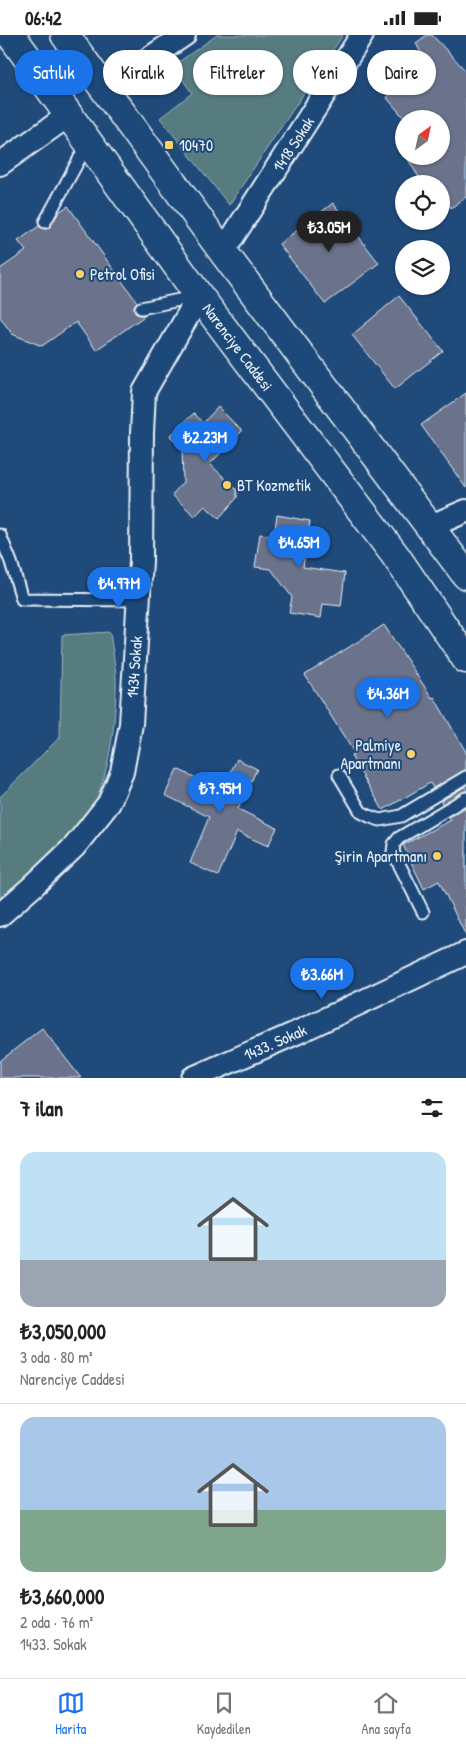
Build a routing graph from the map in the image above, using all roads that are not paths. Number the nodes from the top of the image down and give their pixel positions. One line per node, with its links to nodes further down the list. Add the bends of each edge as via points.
1 (11, 35): 8 (main road, Narenciye Caddesi)
2 (65, 35): 6 (main road)
3 (184, 35): 5 (street)
4 (362, 35): 12 (street, 1418 Sokak)
5 (162, 50)
6 (103, 88)
7 (108, 95): 12 (main road)
8 (69, 115): 9 (main road, Narenciye Caddesi); 10 (street)
9 (88, 141): 11 (lane); 13 (main road, Narenciye Caddesi)
10 (0, 164)
11 (45, 222)
12 (223, 252): 16 (main road)
13 (199, 296): 14 (lane); 19 (street, 1434 Sokak, via 144,391); 20 (main road, Narenciye Caddesi, via 395,555)
14 (141, 308)
15 (466, 511): 16 (street)
16 (431, 526): 18 (main road)
17 (0, 535): 19 (lane, via 22,599)
18 (466, 575)
19 (139, 600): 25 (street, 1434 Sokak, via 130,724 122,772 109,803 75,846)
20 (466, 659)
21 (339, 775): 22 (lane, via 362,812 380,820 401,816)
22 (466, 777)
23 (466, 798): 24 (lane, via 394,844 394,852)
24 (423, 912)
25 (0, 915)
26 (466, 953): 27 (street, 1433. Sokak)
27 (193, 1078)

